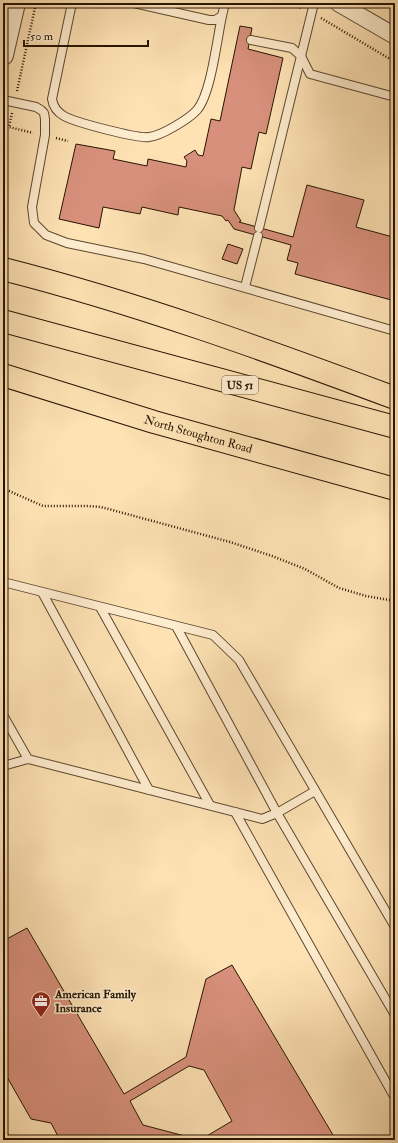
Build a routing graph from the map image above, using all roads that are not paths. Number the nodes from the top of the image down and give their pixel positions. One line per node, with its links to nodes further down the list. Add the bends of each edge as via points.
1 (15, 3): 10 (street)
2 (72, 3): 14 (lane, via 52,98)
3 (134, 3): 7 (lane, via 209,20)
4 (224, 3): 7 (lane)
5 (314, 3): 11 (lane)
6 (338, 3): 8 (street)
7 (222, 16): 14 (lane, via 208,87 198,109 157,136 142,138 74,121)
8 (395, 36)
9 (251, 40): 11 (lane, via 292,48)
10 (3, 55)
11 (301, 56): 12 (lane, via 310,74); 19 (lane)
12 (395, 97)
13 (3, 100): 15 (lane, via 36,107)
14 (55, 107): 15 (lane)
15 (44, 113): 19 (lane, via 45,136 32,207 34,223 46,235 67,243 134,256)
16 (3, 260): 18 (main road)
17 (3, 270): 18 (main road)
18 (58, 283): 24 (main road, via 224,335)
19 (245, 287): 21 (lane)
20 (3, 321): 26 (main road, US 51)
21 (395, 330)
22 (3, 375): 25 (main road, North Stoughton Road)
23 (3, 392): 25 (main road)
24 (395, 398)
25 (154, 422): 27 (main road, North Stoughton Road)
26 (395, 426)
27 (395, 489)
28 (3, 582): 29 (lane)
29 (42, 592): 30 (lane); 35 (lane)
30 (100, 607): 31 (lane); 37 (lane)
31 (176, 626): 36 (lane, via 213,635 239,660); 39 (lane)
32 (3, 715): 33 (lane)
33 (28, 759): 34 (lane); 35 (lane)
34 (3, 766)
35 (149, 790): 37 (lane)
36 (316, 790): 39 (lane); 40 (lane)
37 (210, 806): 38 (lane)
38 (235, 812): 39 (lane, via 262,819); 42 (lane)
39 (277, 813): 41 (lane)
40 (395, 927)
41 (395, 1016)
42 (395, 1098)
43 (3, 1134): 44 (lane)
44 (6, 1140)

